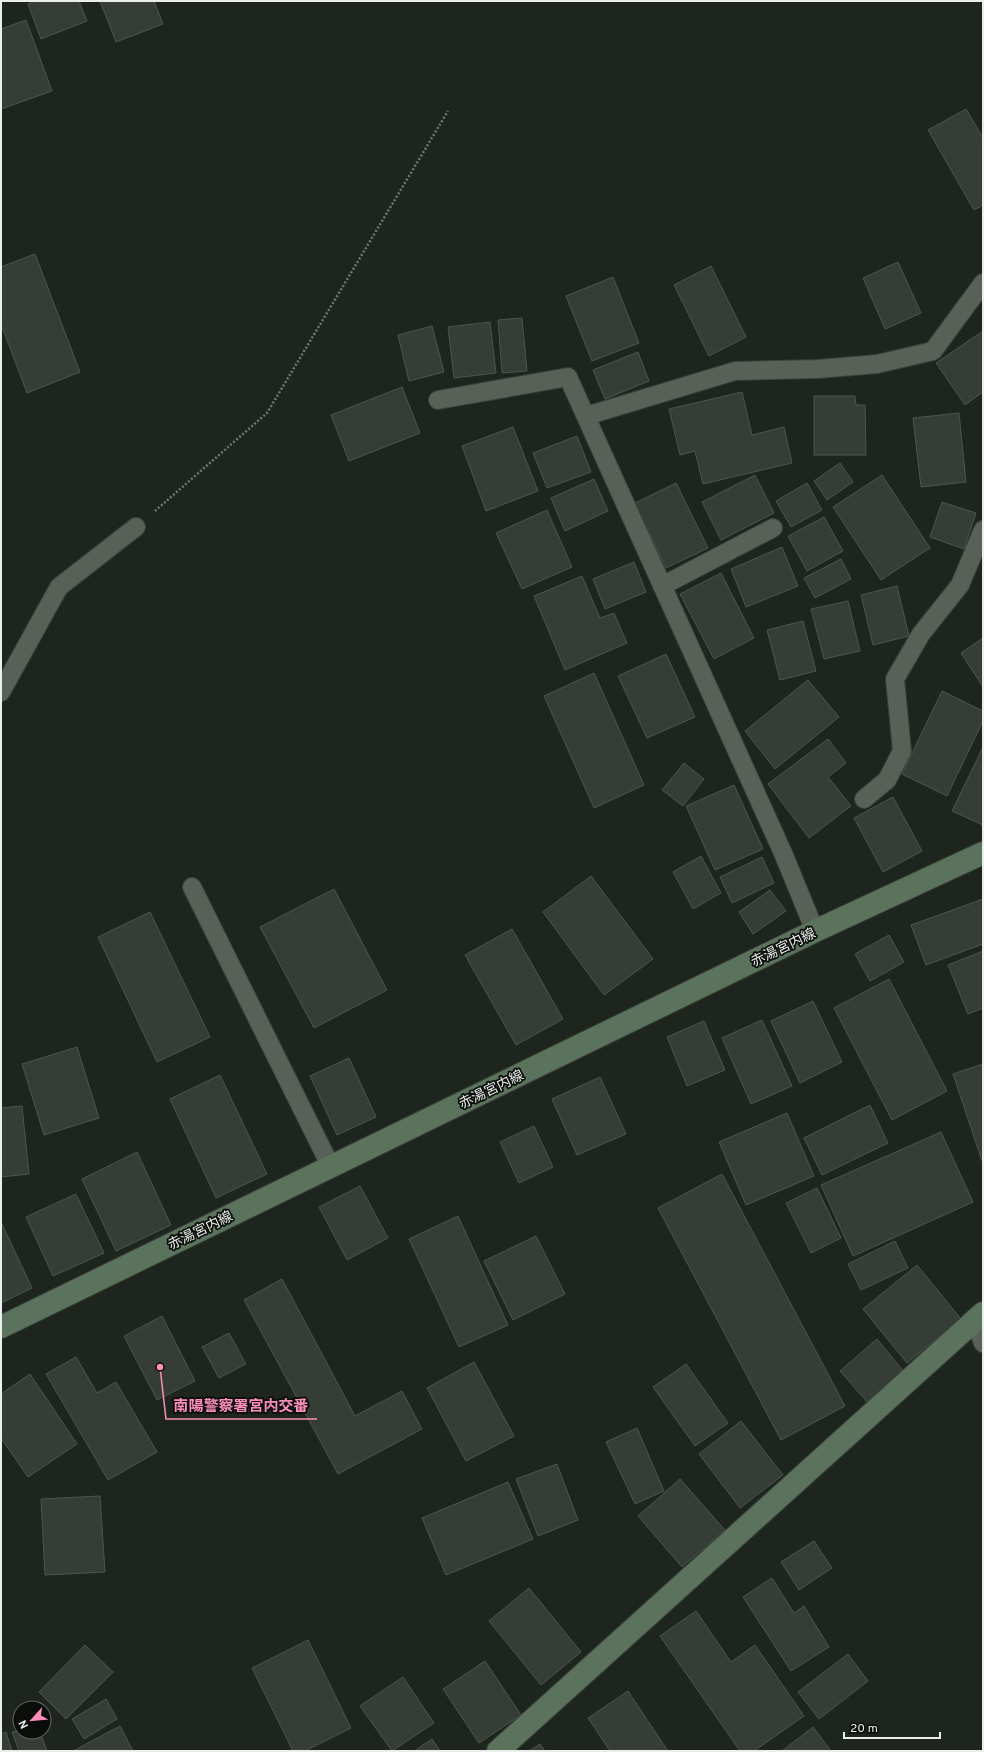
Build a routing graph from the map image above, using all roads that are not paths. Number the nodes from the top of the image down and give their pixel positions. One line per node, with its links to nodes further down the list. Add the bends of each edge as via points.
1 (983, 283): 3 (lane, via 933,352 877,364 818,369 736,371)
2 (438, 400): 3 (lane, via 568,377)
3 (586, 416): 7 (lane)
4 (136, 527): 8 (lane, via 59,587)
5 (773, 528): 7 (lane)
6 (983, 530): 9 (lane, via 960,584 921,634 895,679 902,751 887,780)
7 (662, 586): 12 (lane, via 783,853)
8 (1, 692)
9 (864, 798)
10 (983, 853): 12 (main road, 赤湯宮内線)
11 (192, 887): 13 (lane)
12 (815, 931): 13 (main road, 赤湯宮内線)
13 (331, 1167): 15 (main road, 赤湯宮内線)
14 (979, 1317): 16 (lane); 17 (main road)
15 (1, 1327)
16 (983, 1343)
17 (498, 1751)

